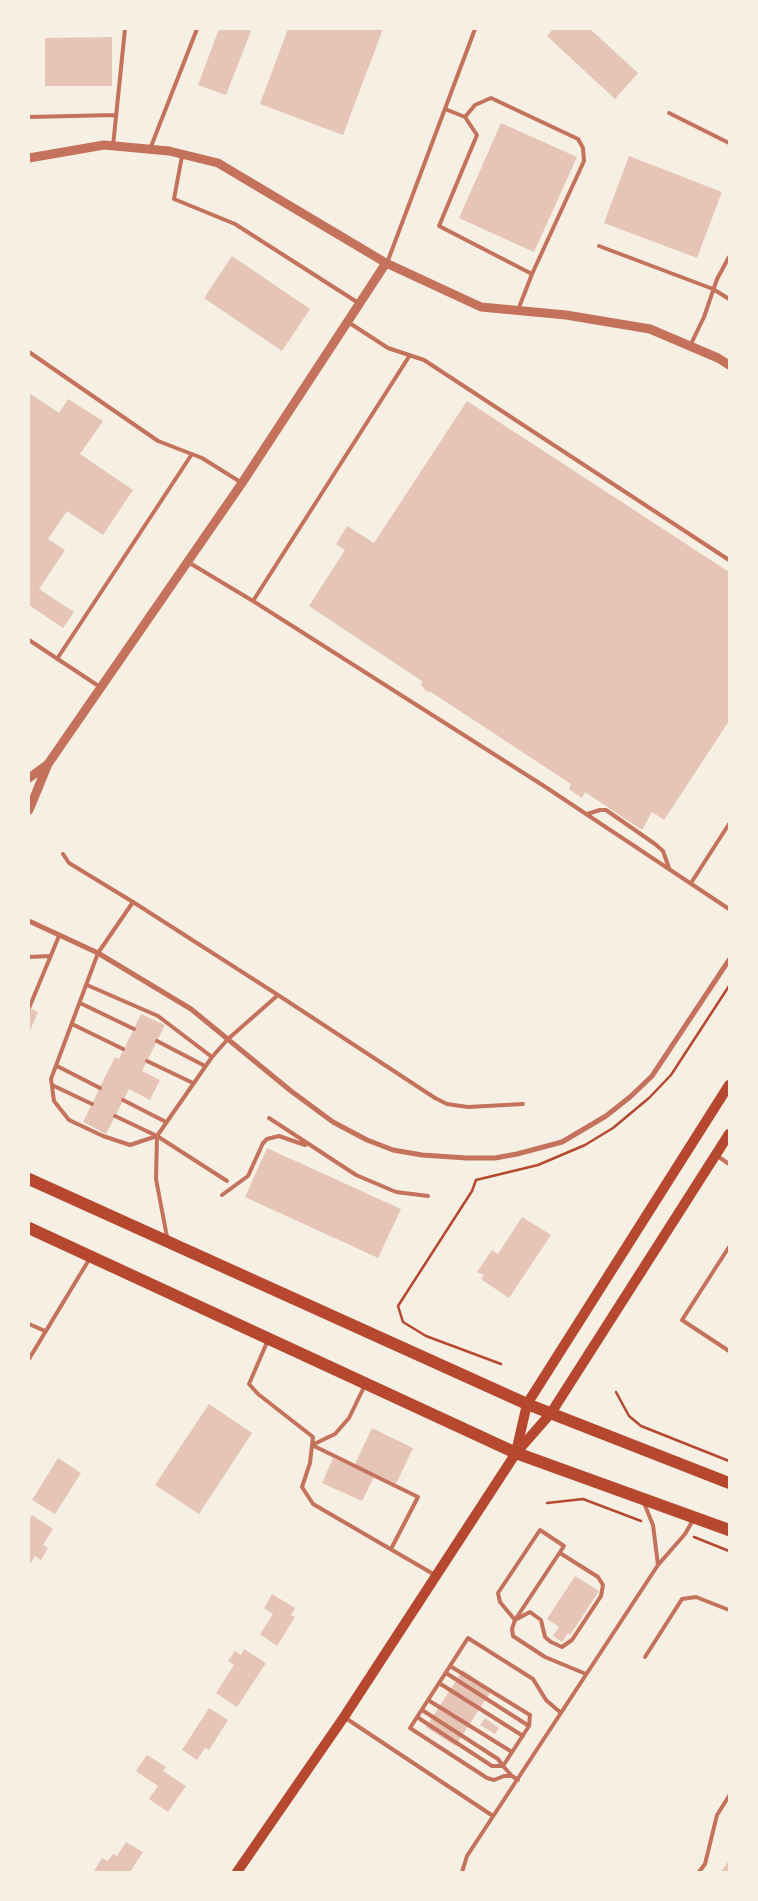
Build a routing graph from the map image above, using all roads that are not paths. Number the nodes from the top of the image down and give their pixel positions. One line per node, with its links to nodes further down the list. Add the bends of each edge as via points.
1 (125, 29): 6 (lane)
2 (197, 29): 11 (lane)
3 (475, 29): 4 (lane)
4 (445, 108): 8 (lane); 16 (lane)
5 (669, 113): 9 (lane)
6 (115, 115): 7 (lane); 10 (lane)
7 (29, 117)
8 (464, 117): 17 (lane, via 477,135 439,226); 17 (lane, via 475,105 491,98 578,138 584,148 584,161)
9 (729, 143)
10 (113, 146): 11 (street); 13 (street)
11 (150, 149): 12 (street)
12 (182, 155): 16 (street, via 218,163); 20 (lane, via 174,199 235,224)
13 (29, 158)
14 (599, 246): 18 (lane)
15 (729, 257): 18 (lane)
16 (386, 263): 20 (street); 21 (street, via 481,307)
17 (532, 274): 21 (lane)
18 (713, 289): 19 (lane); 23 (lane)
19 (729, 299)
20 (360, 304): 22 (street)
21 (518, 310): 23 (street, via 650,328)
22 (348, 322): 25 (lane, via 388,348); 28 (street)
23 (690, 346): 26 (street)
24 (29, 352): 27 (lane, via 158,441)
25 (410, 355): 29 (lane, via 424,360); 31 (lane)
26 (729, 365)
27 (192, 454): 28 (lane); 33 (lane)
28 (242, 483): 30 (street)
29 (729, 560)
30 (188, 562): 31 (lane); 34 (street)
31 (253, 601): 38 (lane)
32 (29, 640): 33 (lane)
33 (57, 659): 34 (lane)
34 (102, 689): 35 (street)
35 (48, 764): 36 (street); 37 (street)
36 (29, 778)
37 (29, 810)
38 (586, 814): 41 (lane); 41 (lane, via 606,810 663,851)
39 (729, 824): 42 (lane)
40 (63, 854): 43 (lane, via 69,863)
41 (669, 868): 42 (lane)
42 (691, 883): 44 (lane)
43 (133, 902): 47 (lane); 52 (lane)
44 (729, 909)
45 (29, 921): 46 (street)
46 (59, 936): 47 (street); 48 (lane)
47 (98, 954): 51 (lane); 57 (street, via 184,1005)
48 (50, 956): 49 (lane); 54 (lane)
49 (29, 957)
50 (729, 960): 57 (street, via 669,1053 652,1076 630,1097 606,1116 562,1142 494,1158 422,1155 393,1150 367,1140 333,1122 290,1091)
51 (87, 985): 53 (lane); 60 (lane, via 158,1016)
52 (278, 995): 57 (lane); 70 (lane, via 441,1101 468,1108)
53 (80, 1003): 55 (lane); 56 (lane)
54 (29, 1008)
55 (72, 1024): 59 (lane); 62 (lane)
56 (134, 1029)
57 (228, 1039): 60 (lane)
58 (157, 1041): 63 (lane)
59 (124, 1049)
60 (212, 1057): 63 (lane)
61 (147, 1060): 64 (lane)
62 (57, 1066): 65 (lane); 67 (lane)
63 (205, 1066): 64 (lane)
64 (194, 1083): 73 (lane)
65 (52, 1085): 69 (lane); 75 (lane, via 54,1101 69,1120 130,1145)
66 (729, 1085): 93 (main road)
67 (100, 1088)
68 (123, 1100): 73 (lane)
69 (92, 1104)
70 (523, 1104)
71 (115, 1116): 75 (lane)
72 (269, 1118): 76 (lane)
73 (166, 1122): 75 (lane)
74 (729, 1134): 77 (main road)
75 (157, 1136): 80 (lane); 84 (lane, via 156,1179)
76 (314, 1149): 81 (lane, via 279,1136 267,1139 248,1176); 82 (lane, via 356,1176 396,1192)
77 (716, 1155): 78 (lane); 94 (main road)
78 (729, 1164)
79 (29, 1179): 84 (highway)
80 (227, 1181)
81 (222, 1195)
82 (428, 1196)
83 (29, 1228): 86 (highway)
84 (168, 1242): 93 (highway)
85 (729, 1247): 90 (lane, via 682,1320)
86 (91, 1256): 88 (lane); 89 (highway)
87 (29, 1324): 88 (lane)
88 (45, 1331): 91 (lane)
89 (268, 1337): 92 (highway); 95 (lane, via 249,1384 313,1436)
90 (729, 1351)
91 (29, 1359)
92 (366, 1383): 95 (lane, via 349,1418 335,1434); 96 (highway)
93 (527, 1404): 94 (highway); 96 (main road)
94 (551, 1413): 96 (main road); 97 (highway)
95 (312, 1445): 101 (lane, via 302,1487 313,1504); 101 (lane, via 418,1497)
96 (516, 1453): 98 (highway); 104 (main road)
97 (729, 1483)
98 (642, 1498): 99 (highway); 103 (lane, via 653,1525)
99 (695, 1517): 100 (highway); 103 (lane)
100 (729, 1530)
101 (391, 1549): 104 (lane)
102 (560, 1553): 106 (lane); 106 (lane, via 564,1546 540,1530 498,1593 500,1602); 106 (lane, via 598,1577 603,1586 601,1596 572,1640 562,1647 545,1636 541,1620 530,1612)
103 (658, 1565): 110 (lane)
104 (435, 1575): 115 (main road)
105 (729, 1610): 107 (lane, via 696,1597 682,1599)
106 (516, 1620): 110 (lane, via 513,1636 545,1657)
107 (645, 1657)
108 (450, 1666): 109 (lane); 114 (lane, via 468,1638 533,1679 546,1700); 117 (lane, via 530,1715)
109 (446, 1673): 111 (lane); 117 (lane)
110 (586, 1674): 114 (lane)
111 (439, 1683): 112 (lane); 118 (lane)
112 (428, 1700): 113 (lane); 119 (lane)
113 (422, 1710): 116 (lane); 120 (lane, via 498,1759)
114 (561, 1713): 122 (lane)
115 (344, 1717): 124 (lane); 125 (main road)
116 (417, 1717): 120 (lane, via 492,1766); 121 (lane, via 410,1728 488,1778)
117 (529, 1726): 118 (lane)
118 (523, 1736): 119 (lane)
119 (512, 1752): 120 (lane)
120 (503, 1766): 121 (lane)
121 (512, 1776): 122 (lane)
122 (518, 1780): 124 (lane)
123 (729, 1796): 127 (lane, via 717,1815 705,1864)
124 (493, 1816): 126 (lane, via 467,1856)
125 (237, 1872)
126 (462, 1872)
127 (700, 1872)

